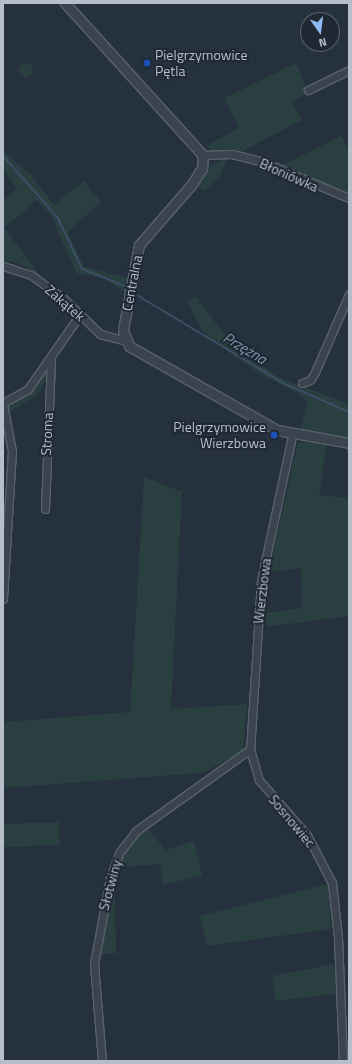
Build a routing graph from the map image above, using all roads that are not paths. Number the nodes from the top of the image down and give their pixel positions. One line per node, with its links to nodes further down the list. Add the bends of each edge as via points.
1 (65, 3): 4 (street)
2 (349, 70): 3 (street)
3 (308, 90)
4 (204, 155): 5 (street, Błoniówka, via 232,154 264,162); 9 (street, Centralna, via 202,168 192,184 139,245 123,330)
5 (349, 198)
6 (3, 266): 8 (street, Zakątek, via 31,275 64,299)
7 (349, 294): 11 (street, via 315,372 310,380)
8 (79, 316): 9 (street, Zakątek, via 105,337); 10 (street)
9 (126, 341): 13 (street, via 153,360)
10 (51, 359): 12 (street, via 28,389); 15 (street, Stroma)
11 (302, 383)
12 (3, 404): 16 (street, via 12,451)
13 (292, 436): 14 (street); 17 (street, Wierzbowa, via 261,581)
14 (349, 443)
15 (44, 509)
16 (3, 599)
17 (250, 749): 18 (street, Słotwiny, via 137,830 119,853 110,878 94,964); 19 (street, Sosnowiec, via 256,775 318,852 332,883)
18 (102, 1061)
19 (343, 1061)

